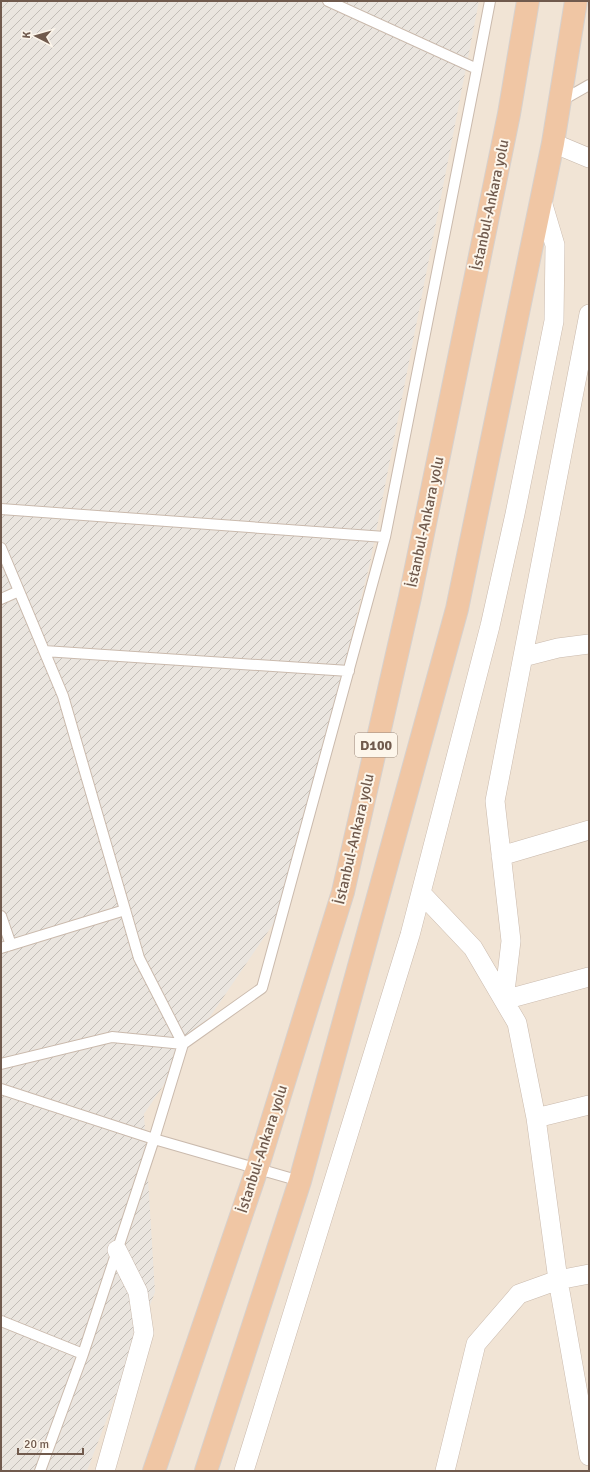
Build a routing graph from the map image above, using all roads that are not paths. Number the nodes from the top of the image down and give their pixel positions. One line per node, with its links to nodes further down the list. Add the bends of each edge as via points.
1 (328, 1): 5 (lane)
2 (490, 1): 5 (lane)
3 (528, 1): 35 (highway, İstanbul-Ankara yolu / D100, via 509,114 410,598 342,892)
4 (576, 1): 7 (highway, D100)
5 (477, 69): 13 (lane)
6 (589, 85): 7 (lane)
7 (560, 101): 8 (highway, D100)
8 (553, 143): 9 (street); 10 (highway, D100)
9 (589, 158)
10 (541, 198): 23 (street, via 556,245 554,321 490,626); 36 (highway, D100, via 457,609)
11 (589, 314): 19 (street)
12 (1, 509): 13 (lane)
13 (385, 537): 20 (lane)
14 (1, 548): 15 (lane)
15 (19, 591): 16 (lane); 18 (lane)
16 (1, 599)
17 (589, 644): 19 (street, via 558,648)
18 (44, 651): 20 (lane); 24 (lane, via 63,696)
19 (523, 657): 22 (street, via 495,800)
20 (348, 670): 29 (lane, via 262,988)
21 (589, 830): 22 (street)
22 (501, 856): 28 (street, via 511,941)
23 (421, 892): 28 (street, via 473,948); 47 (street, via 408,942)
24 (125, 910): 26 (lane); 29 (lane, via 139,958)
25 (1, 916): 26 (lane)
26 (6, 947)
27 (589, 977): 28 (street)
28 (504, 1000): 33 (street, via 517,1023)
29 (184, 1044): 30 (lane, via 112,1037); 34 (lane)
30 (1, 1064)
31 (1, 1089): 34 (lane)
32 (589, 1105): 33 (street)
33 (536, 1118): 39 (street)
34 (154, 1139): 35 (lane); 37 (lane)
35 (257, 1169): 36 (lane); 45 (highway, İstanbul-Ankara yolu / D100)
36 (300, 1181): 46 (highway, D100)
37 (117, 1250): 41 (lane); 44 (street, via 138,1292 144,1333)
38 (589, 1274): 39 (street)
39 (558, 1280): 42 (street); 48 (street, via 519,1294 476,1344)
40 (1, 1321): 41 (lane)
41 (83, 1354): 43 (lane)
42 (589, 1453)
43 (40, 1471)
44 (105, 1471)
45 (154, 1471)
46 (206, 1471)
47 (244, 1471)
48 (444, 1471)

